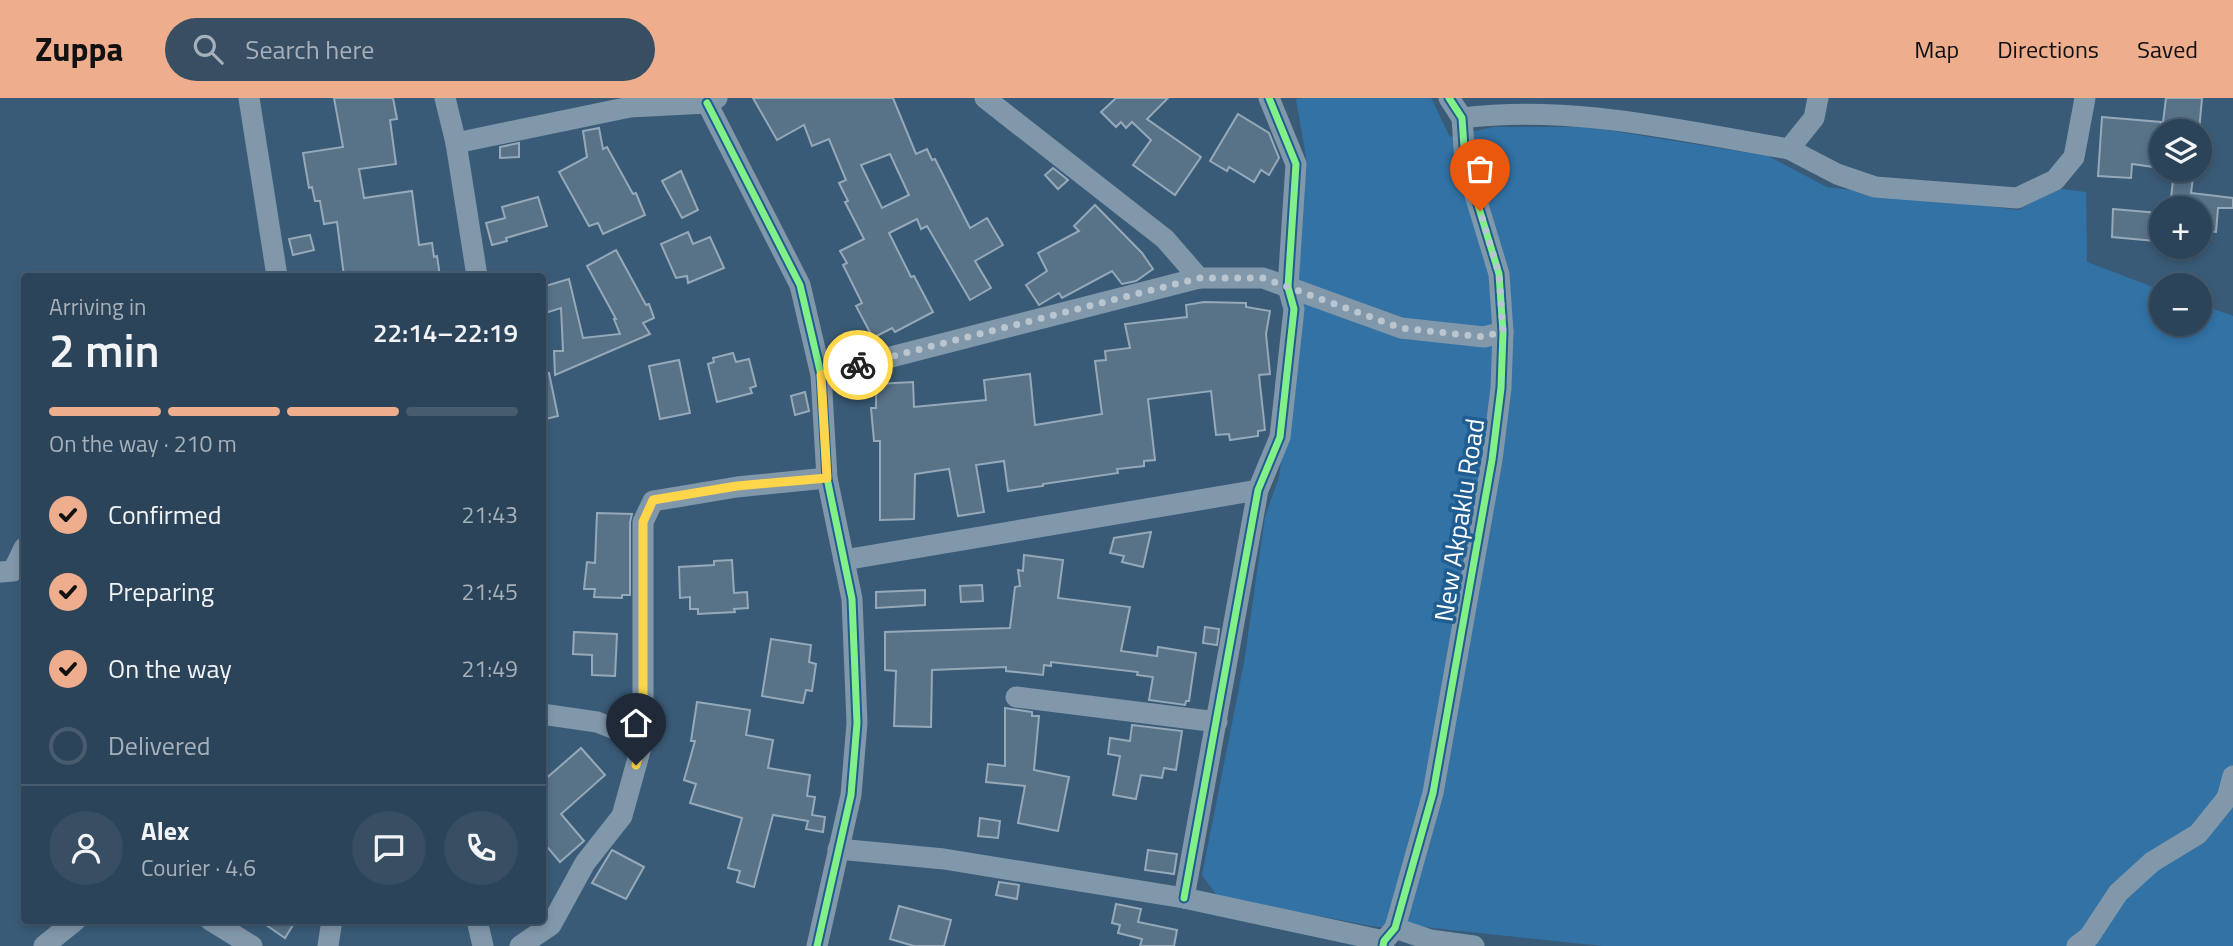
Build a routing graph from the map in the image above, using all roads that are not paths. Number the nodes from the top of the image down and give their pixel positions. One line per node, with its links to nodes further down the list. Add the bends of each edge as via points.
1 (249, 98): 13 (street)
2 (445, 98): 11 (street)
3 (985, 98): 15 (street, via 1165,239)
4 (1269, 98): 16 (street, via 1296,164)
5 (1449, 98): 10 (street, New Akpaklu Road)
6 (1818, 98): 12 (street, via 1814,118)
7 (2085, 98): 12 (street, via 2074,157 2055,180 2017,198 1875,187)
8 (712, 101): 9 (street); 18 (street, via 800,285)
9 (629, 103): 11 (street)
10 (1462, 118): 12 (street, via 1496,114 1601,118); 17 (street, New Akpaklu Road, via 1465,162 1499,274)
11 (456, 144): 14 (street)
12 (1789, 149)
13 (277, 273)
14 (477, 273)
15 (1199, 278): 16 (street, via 1263,278); 18 (street)
16 (1288, 287): 17 (street, via 1401,328 1484,337); 20 (street, via 1294,309 1280,437)
17 (1503, 331): 35 (street, New Akpaklu Road, via 1492,460 1433,793)
18 (821, 375): 19 (street)
19 (827, 478): 22 (street); 27 (street, via 653,500 643,522)
20 (1258, 490): 22 (street); 26 (street)
21 (21, 554): 23 (street, via 13,571)
22 (844, 560): 29 (street, via 852,599 857,723 851,796)
23 (0, 572)
24 (1016, 697): 26 (street)
25 (546, 715): 27 (street, via 597,722)
26 (1217, 722): 30 (street)
27 (643, 740): 41 (street, via 622,816 585,863 551,925)
28 (2233, 776): 37 (street, via 2227,798 2198,834 2152,862 2118,892)
29 (838, 849): 30 (street, via 944,859); 42 (street)
30 (1184, 898): 35 (street)
31 (71, 924): 38 (street)
32 (215, 924): 36 (street)
33 (331, 924): 39 (street)
34 (478, 924): 40 (street)
35 (1387, 939): 43 (street)
36 (240, 943)
37 (2085, 943)
38 (44, 946)
39 (328, 946)
40 (483, 946)
41 (520, 946)
42 (817, 946)
43 (1474, 946)

